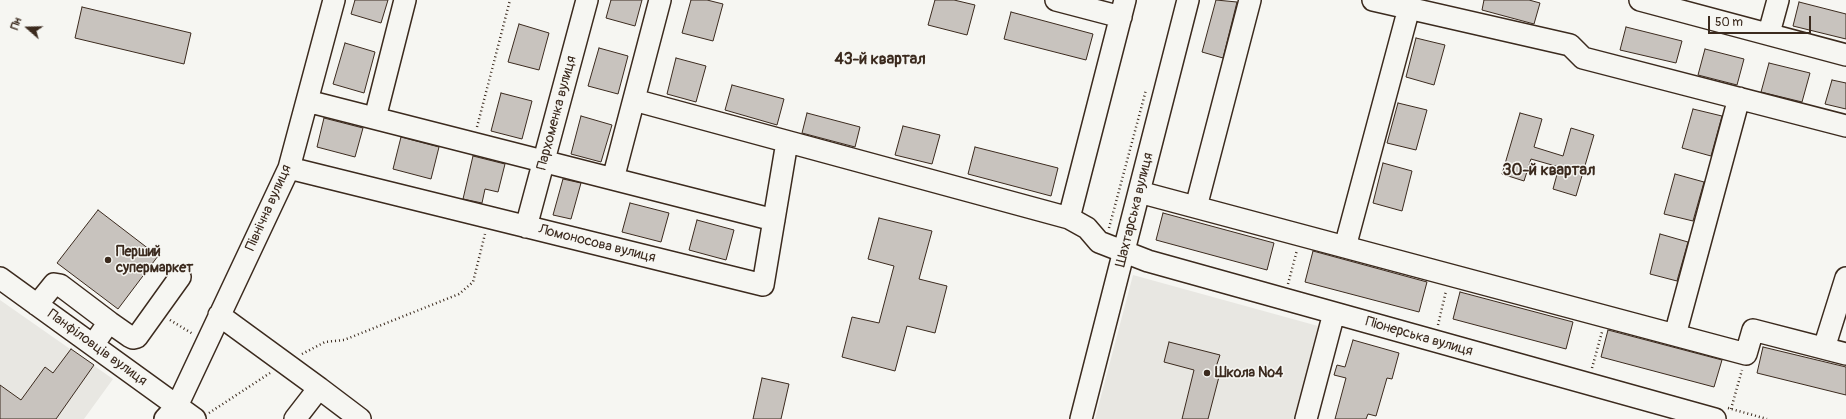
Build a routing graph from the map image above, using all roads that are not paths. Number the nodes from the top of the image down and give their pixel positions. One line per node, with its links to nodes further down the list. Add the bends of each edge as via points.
1 (334, 0): 16 (street, Північна вулиця)
2 (405, 0): 18 (street)
3 (587, 0): 21 (street, Пархоменка вулиця)
4 (660, 0): 17 (street)
5 (1056, 0): 11 (street)
6 (1188, 0): 24 (street, Шахтарська вулиця)
7 (1250, 0): 25 (street)
8 (1373, 0): 12 (street)
9 (1640, 0): 13 (street)
10 (1778, 0): 13 (street)
11 (1123, 8): 26 (street)
12 (1409, 8): 15 (street, via 1570,45 1583,58); 29 (street)
13 (1769, 33): 14 (street)
14 (1846, 54)
15 (1738, 98): 19 (street); 38 (street)
16 (307, 100): 18 (street); 22 (street, Північна вулиця)
17 (634, 100): 20 (street, Піонерська вулиця); 23 (street)
18 (375, 118): 21 (street)
19 (1846, 126)
20 (787, 142): 26 (street, Піонерська вулиця); 27 (street, Ломоносова вулиця)
21 (544, 162): 23 (street); 28 (street, Пархоменка вулиця)
22 (289, 168): 28 (street, Ломоносова вулиця); 36 (street, Північна вулиця)
23 (613, 179): 27 (street)
24 (1139, 192): 25 (street); 30 (street, Шахтарська вулиця)
25 (1196, 207): 29 (street)
26 (1069, 218): 30 (street, Піонерська вулиця, via 1087,228 1099,242)
27 (774, 220): 28 (street, Ломоносова вулиця, via 763,285)
28 (526, 227)
29 (1345, 247): 38 (street)
30 (1114, 248): 35 (street, Піонерська вулиця, via 1148,261); 48 (street, Шахтарська вулиця)
31 (180, 277): 37 (street, via 137,337 133,338)
32 (0, 278): 34 (street, Панфіловців вулиця)
33 (1846, 278): 40 (street)
34 (37, 305): 37 (street, via 54,284 60,284); 39 (street, Панфіловців вулиця)
35 (1334, 313): 44 (street, Піонерська вулиця); 49 (street)
36 (219, 315): 42 (street); 43 (street, Північна вулиця)
37 (110, 322): 39 (street)
38 (1675, 335): 40 (street, via 1746,354 1753,330)
39 (93, 345): 43 (street, Панфіловців вулиця)
40 (1824, 348): 41 (street)
41 (1846, 354)
42 (319, 388): 46 (street); 47 (street)
43 (171, 412): 45 (street, Панфіловців вулиця)
44 (1723, 414)
45 (201, 417)
46 (295, 419)
47 (360, 419)
48 (1081, 419)
49 (1306, 419)

